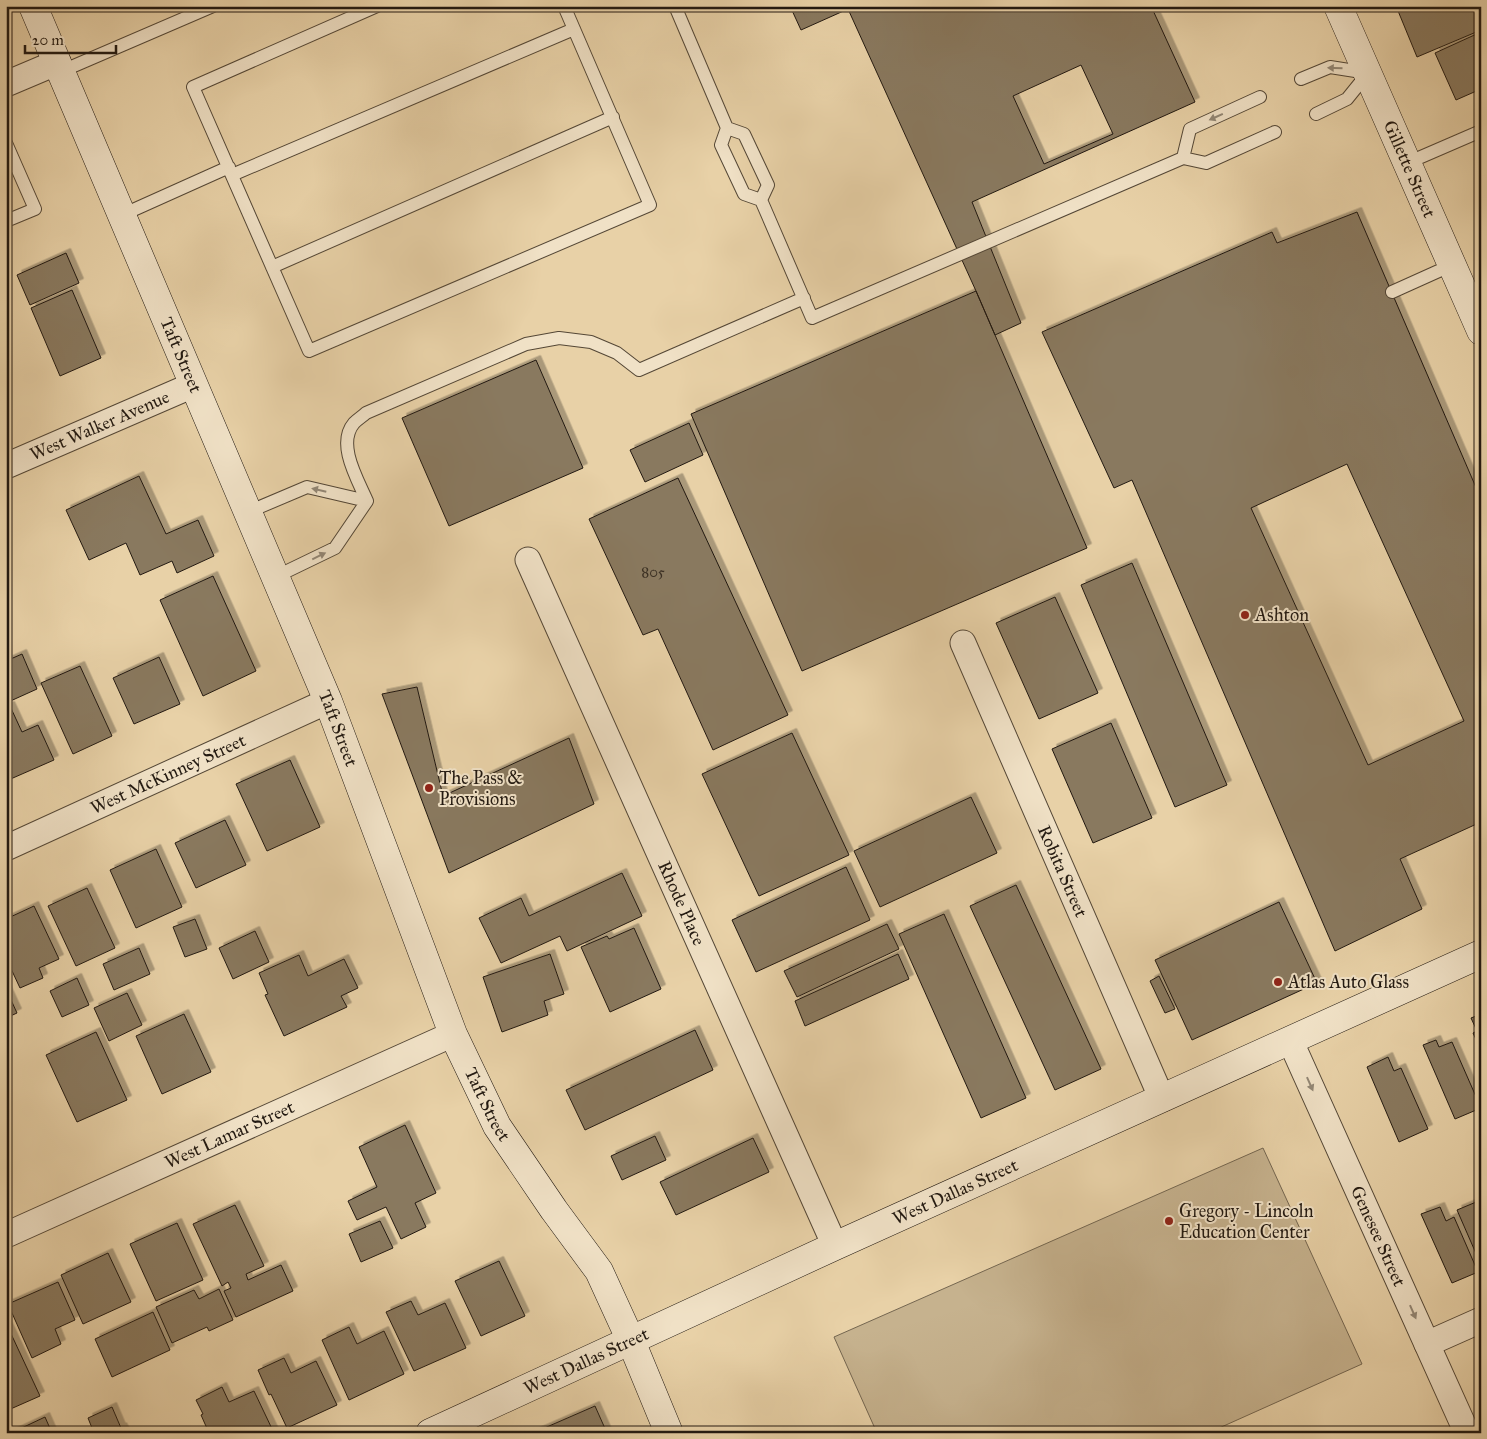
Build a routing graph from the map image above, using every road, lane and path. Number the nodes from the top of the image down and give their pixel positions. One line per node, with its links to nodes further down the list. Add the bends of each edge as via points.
1 (34, 6): 8 (street, Taft Street)
2 (213, 6): 8 (lane)
3 (377, 6): 21 (lane, via 193,87)
4 (564, 6): 7 (lane)
5 (675, 6): 15 (lane)
6 (1338, 6): 9 (street, Gillette Street)
7 (574, 30): 14 (lane); 21 (lane)
8 (60, 67): 11 (street); 23 (street, Taft Street)
9 (1368, 73): 10 (lane, one-way to 10, via 1330,67); 13 (lane, via 1347,99); 20 (street, Gillette Street)
10 (1300, 79)
11 (6, 84)
12 (1260, 97): 19 (lane, one-way to 19, via 1190,129)
13 (1316, 114)
14 (612, 117): 26 (lane); 26 (lane, via 650,205 309,351)
15 (728, 128): 22 (lane, via 744,134 760,167 768,185); 22 (lane, via 721,145 736,178 744,194)
16 (1481, 131): 20 (lane)
17 (1275, 132): 19 (lane, via 1206,163)
18 (6, 143): 24 (lane, via 35,209)
19 (1183, 158): 28 (lane, via 812,318)
20 (1407, 162): 25 (street, Gillette Street)
21 (230, 171): 23 (lane); 26 (lane)
22 (761, 200): 28 (lane)
23 (122, 216): 30 (street, Taft Street)
24 (6, 221)
25 (1452, 266): 27 (lane); 29 (street, Gillette Street)
26 (272, 267)
27 (1392, 292)
28 (804, 298): 32 (lane, via 639,370 617,353 591,342 559,338 526,344 366,413 353,424 347,438 348,456)
29 (1481, 330)
30 (193, 385): 31 (street, West Walker Avenue); 33 (street, Taft Street)
31 (6, 466)
32 (367, 501): 33 (lane, one-way to 33, via 308,487); 35 (lane, one-way to 32, via 335,548)
33 (248, 512): 35 (street, Taft Street)
34 (528, 560): 44 (street, Rhode Place)
35 (275, 577): 37 (street, Taft Street)
36 (963, 643): 42 (street, Robita Street)
37 (328, 701): 38 (street, West McKinney Street); 40 (street, Taft Street)
38 (6, 848)
39 (1481, 954): 41 (street, West Dallas Street)
40 (453, 1034): 43 (street, West Lamar Street); 46 (street, Taft Street, via 497,1126 599,1271)
41 (1290, 1040): 42 (street, West Dallas Street); 47 (street, Genesee Street, one-way to 47)
42 (1162, 1099): 44 (street, West Dallas Street)
43 (6, 1235)
44 (835, 1246): 46 (street, West Dallas Street)
45 (1481, 1320): 47 (street)
46 (631, 1341): 48 (street, West Dallas Street); 49 (street, Taft Street)
47 (1427, 1344): 50 (street, Genesee Street)
48 (430, 1433)
49 (669, 1433)
50 (1467, 1433)

